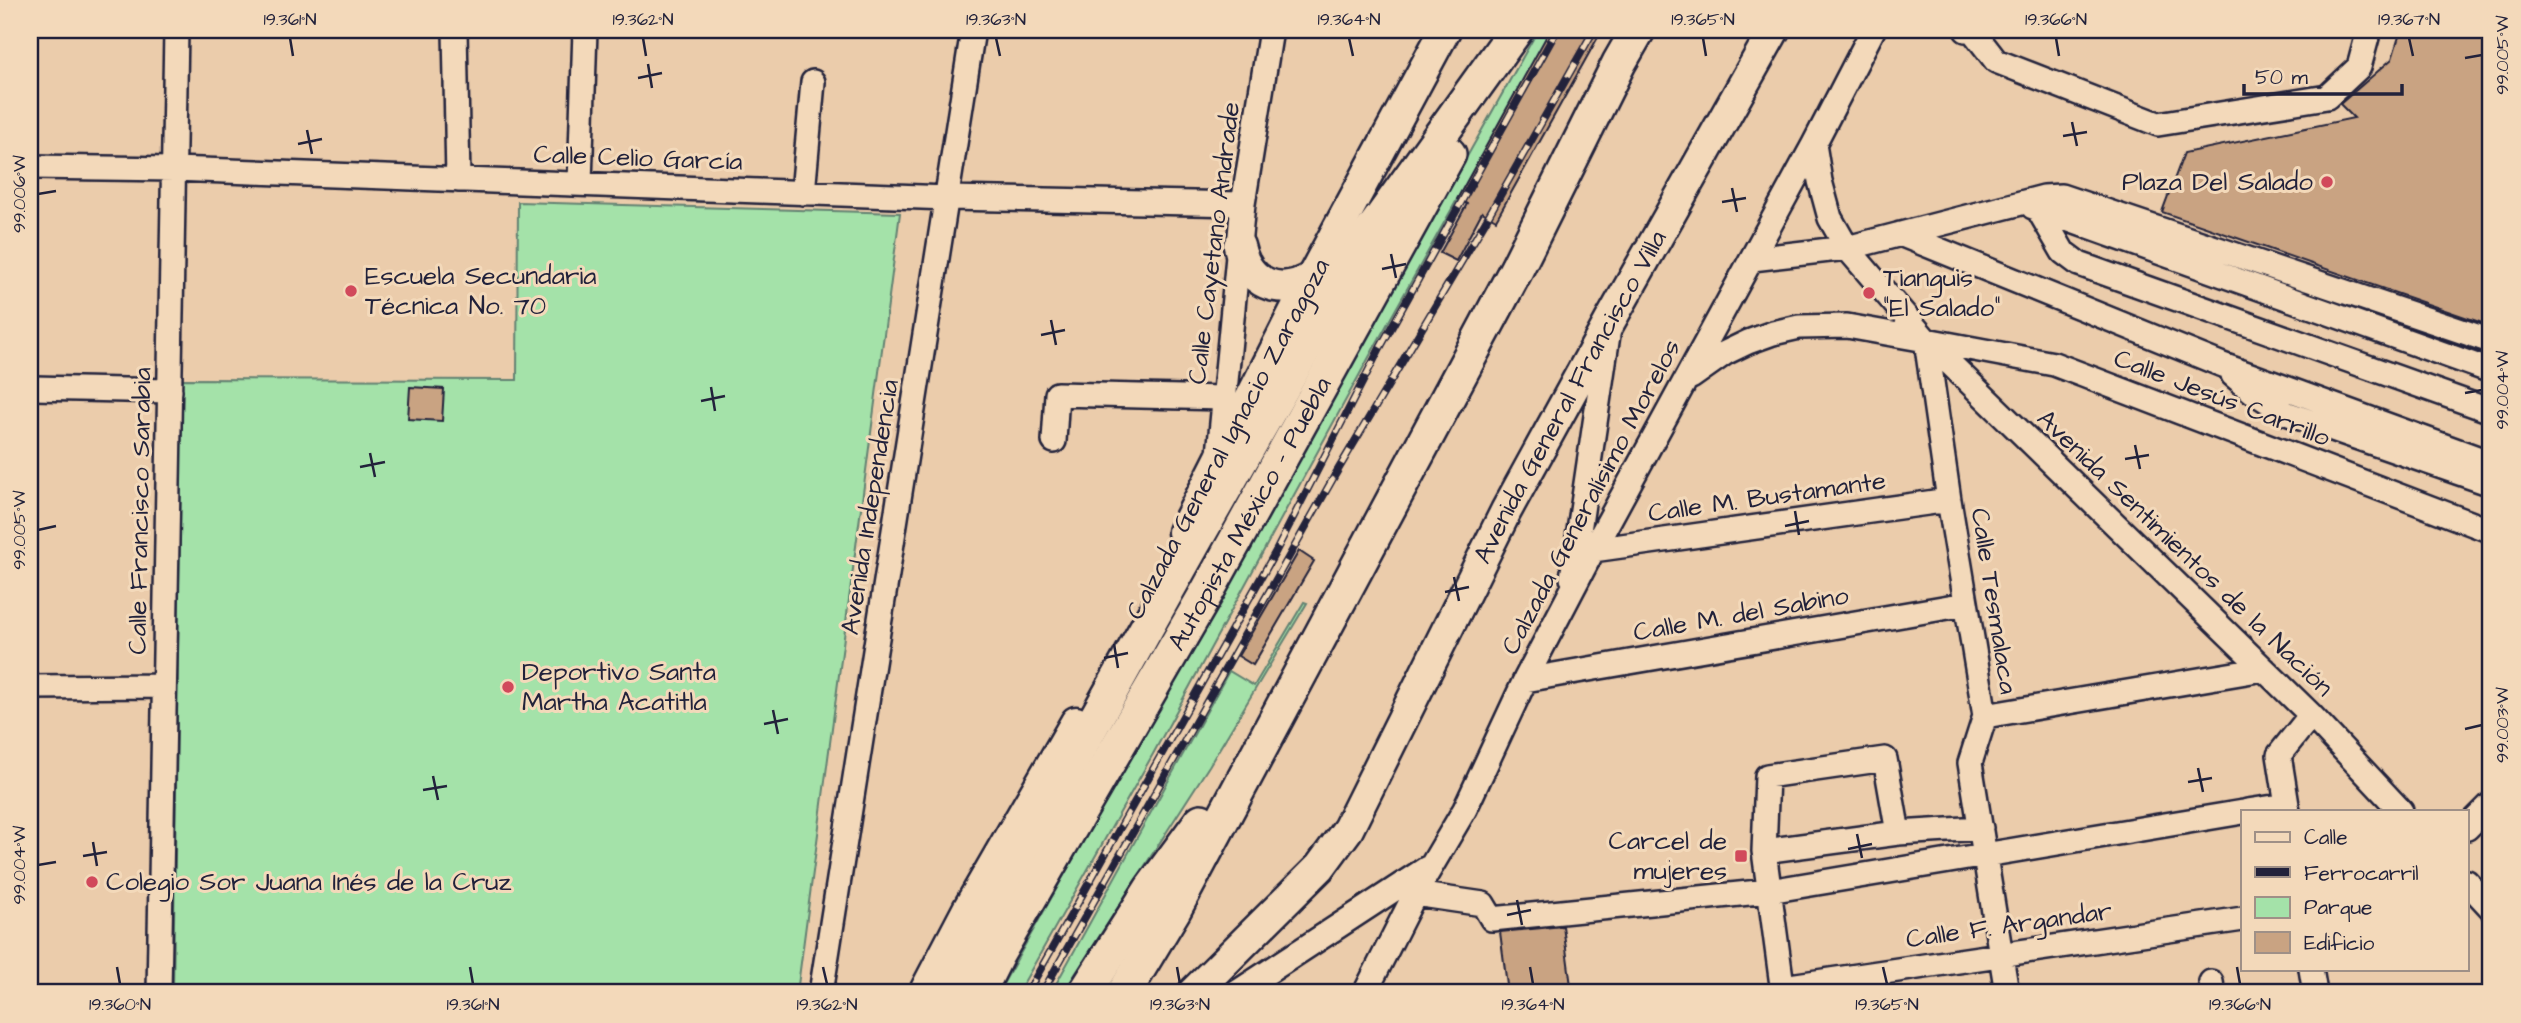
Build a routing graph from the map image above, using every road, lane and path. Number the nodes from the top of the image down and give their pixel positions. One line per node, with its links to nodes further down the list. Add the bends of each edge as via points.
1 (176, 30): 16 (street, Calle Francisco Sarabia)
2 (455, 30): 17 (street)
3 (585, 30): 18 (street)
4 (973, 30): 20 (street, Avenida Independencia)
5 (1271, 30): 21 (street, Calle Cayetano Andrade)
6 (1445, 30): 27 (main road, Calzada General Ignacio Zaragoza)
7 (1517, 30): 44 (highway, via 1371,232); 78 (highway, Autopista México - Puebla, via 1207,592)
8 (1638, 30): 54 (highway, via 1517,268)
9 (1774, 30): 28 (main road, Avenida General Francisco Villa)
10 (1873, 30): 14 (street, Calzada Generalísimo Morelos)
11 (1966, 30): 12 (street, via 1972,30 1996,61 2158,124 2328,97 2359,67)
12 (2369, 30)
13 (813, 82): 19 (street)
14 (1814, 144): 25 (street, Avenida Sentimientos de la Nación, via 1830,218); 26 (street, Calzada Generalísimo Morelos)
15 (30, 167): 16 (street, Calle Celio García)
16 (174, 169): 17 (street, Calle Celio García); 35 (street, Calle Francisco Sarabia)
17 (458, 180): 18 (street, Calle Celio García)
18 (580, 183): 19 (street, Calle Celio García)
19 (803, 193): 20 (street, Calle Celio García)
20 (948, 198): 21 (street, Calle Celio García); 75 (street, Avenida Independencia)
21 (1243, 204): 24 (street, Calle Cayetano Andrade)
22 (2029, 206): 23 (street); 30 (street, via 2062,195); 32 (street); 37 (street, via 2063,252 2080,264)
23 (1900, 234): 25 (street); 31 (street)
24 (1239, 246): 27 (main road, via 1247,268 1264,283 1284,287); 36 (street, Calle Cayetano Andrade)
25 (1847, 248): 26 (street); 29 (street, Avenida Sentimientos de la Nación)
26 (1752, 259): 33 (street, Calzada Generalísimo Morelos)
27 (1312, 277): 40 (main road, Calzada General Ignacio Zaragoza)
28 (1610, 321): 46 (street); 81 (main road, Avenida General Francisco Villa, via 1506,511 1348,829 1312,876)
29 (1926, 340): 33 (street, via 1847,326 1799,327 1725,353); 42 (street, Calle Tesmalaca); 43 (street, Calle Jesús Carrillo, via 2054,364); 48 (street, Avenida Sentimientos de la Nación)
30 (2491, 341)
31 (2220, 364): 39 (street); 41 (street, via 2286,413)
32 (2491, 370)
33 (1683, 384): 45 (street, Calzada Generalísimo Morelos)
34 (33, 388): 35 (street)
35 (170, 390): 50 (street, Calle Francisco Sarabia)
36 (1223, 398): 38 (street, via 1057,394); 40 (street, Calle Cayetano Andrade)
37 (2491, 411)
38 (1054, 441)
39 (2491, 463)
40 (1218, 464): 44 (highway); 76 (main road, Calzada General Ignacio Zaragoza)
41 (2491, 484)
42 (1949, 500): 45 (street, Calle M. Bustamante); 47 (street, Calle Tesmalaca)
43 (2491, 531)
44 (1199, 534): 77 (highway, Calzada General Ignacio Zaragoza)
45 (1593, 550): 46 (street, Calzada Generalísimo Morelos)
46 (1570, 595): 49 (street, Calzada Generalísimo Morelos)
47 (1966, 604): 49 (street, Calle M. del Sabino); 53 (street, Calle Tesmalaca)
48 (2264, 668): 52 (street, Avenida Sentimientos de la Nación); 53 (street)
49 (1525, 680): 65 (street, Calzada Generalísimo Morelos)
50 (164, 686): 51 (street); 74 (street, Calle Francisco Sarabia)
51 (30, 687)
52 (2311, 715): 56 (street, via 2279,755); 58 (street, Avenida Sentimientos de la Nación)
53 (1985, 716): 61 (street, Calle Tesmalaca, via 1970,763)
54 (1270, 728): 79 (highway, via 1151,890); 80 (highway, via 1174,910)
55 (2491, 804): 60 (street)
56 (2287, 808): 57 (street)
57 (2266, 810)
58 (2400, 810)
59 (2241, 813): 64 (street)
60 (2468, 827)
61 (1981, 828): 62 (street); 64 (street, Calle Tesmalaca)
62 (1898, 834): 63 (street); 63 (street, via 1885,759 1767,776)
63 (1763, 851): 67 (street)
64 (1985, 855): 67 (street); 71 (street, Calle Tesmalaca)
65 (1435, 863): 68 (street, Calzada Generalísimo Morelos); 82 (street)
66 (2468, 883): 69 (street)
67 (1769, 891): 68 (street, via 1492,919 1483,904); 73 (street)
68 (1415, 894): 83 (street, Calzada Generalísimo Morelos)
69 (2491, 908)
70 (2241, 919): 71 (street, Calle F. Argandar)
71 (2001, 955): 73 (street, Calle F. Argandar); 84 (street, Calle Tesmalaca)
72 (2311, 970): 85 (street)
73 (1783, 990)
74 (159, 993)
75 (821, 993)
76 (924, 993)
77 (946, 993)
78 (978, 993)
79 (1085, 993)
80 (1124, 993)
81 (1193, 993)
82 (1236, 993)
83 (1365, 993)
84 (2007, 993)
85 (2315, 993)

